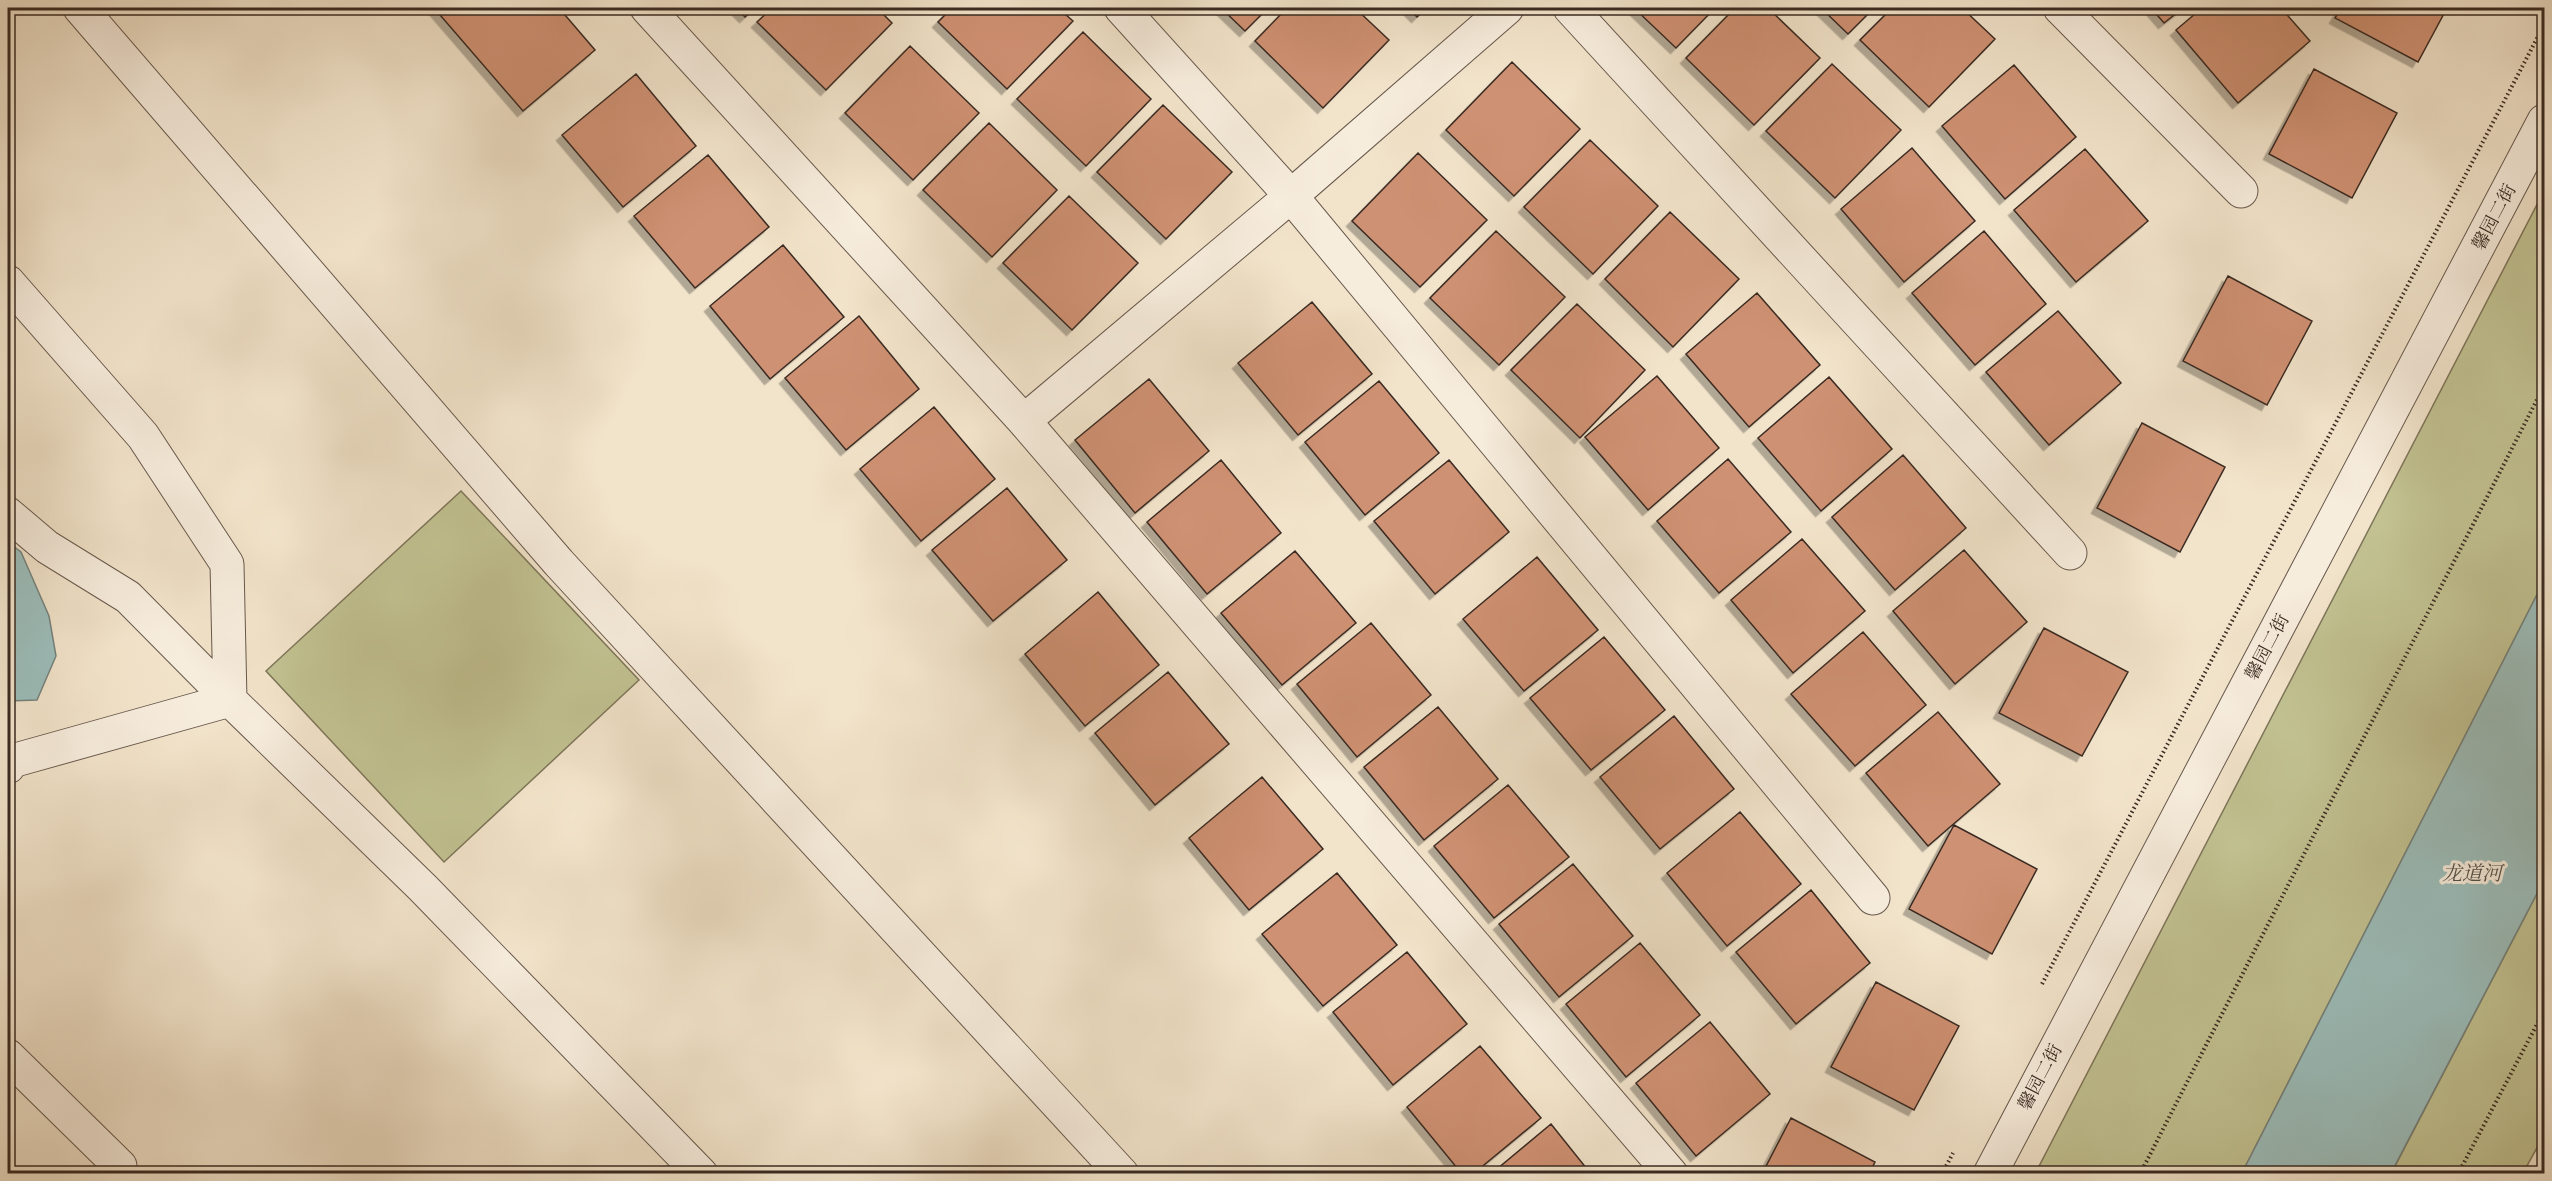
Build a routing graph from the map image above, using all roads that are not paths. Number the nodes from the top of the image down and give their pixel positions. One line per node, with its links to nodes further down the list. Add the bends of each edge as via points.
1 (80, 8): 20 (street, via 559,563)
2 (646, 8): 11 (street)
3 (1121, 8): 9 (street)
4 (1507, 8): 9 (street)
5 (1570, 8): 13 (street)
6 (2060, 8): 8 (street)
7 (2544, 121): 22 (street, 馨园二街)
8 (2241, 191)
9 (1291, 196): 11 (street); 16 (street)
10 (8, 282): 14 (street, via 143,436 227,564)
11 (1024, 421): 21 (street)
12 (8, 514): 14 (street, via 47,547 128,597)
13 (2070, 553)
14 (230, 700): 15 (street); 19 (street, via 423,888)
15 (9, 762)
16 (1873, 898)
17 (8, 1056): 18 (street, via 120,1166)
18 (113, 1173)
19 (701, 1173)
20 (1122, 1173)
21 (1671, 1173)
22 (1990, 1173)

